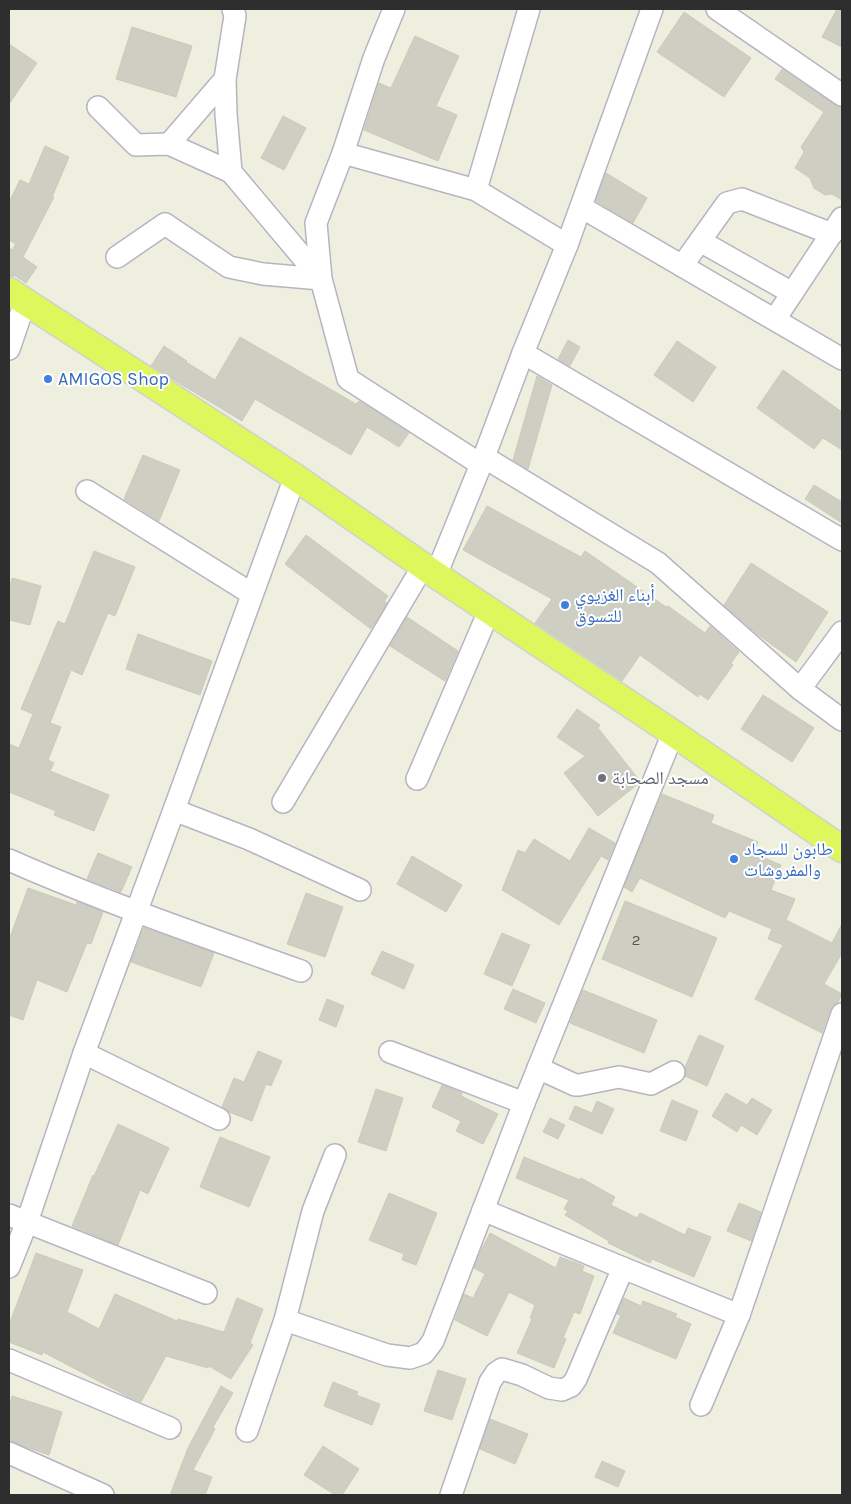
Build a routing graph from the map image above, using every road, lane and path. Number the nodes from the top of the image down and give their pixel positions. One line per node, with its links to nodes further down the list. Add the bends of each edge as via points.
1 (233, 9): 6 (street)
2 (394, 9): 10 (street, via 374,58)
3 (529, 9): 12 (street)
4 (652, 9): 13 (street)
5 (717, 9): 7 (street)
6 (225, 79): 9 (street); 11 (street)
7 (842, 95)
8 (98, 107): 9 (street, via 136,145)
9 (169, 144): 11 (street)
10 (344, 153): 12 (street); 19 (street, via 316,223)
11 (231, 172): 19 (street)
12 (476, 190): 16 (street)
13 (580, 207): 16 (street); 18 (street)
14 (837, 226): 15 (street, via 742,199 727,203); 20 (street)
15 (700, 241): 18 (street); 20 (street)
16 (567, 245): 24 (street)
17 (117, 257): 19 (street, via 165,224 229,267)
18 (682, 266): 22 (street)
19 (320, 280): 26 (street, via 348,378)
20 (792, 293): 22 (street)
21 (17, 297): 23 (street); 27 (main road)
22 (775, 319): 25 (street)
23 (9, 349)
24 (523, 353): 26 (street); 29 (street)
25 (842, 359)
26 (482, 460): 30 (street); 34 (street, via 658,563)
27 (295, 476): 30 (main road); 31 (street)
28 (87, 491): 31 (street)
29 (842, 540)
30 (429, 571): 32 (main road); 38 (street)
31 (252, 594): 39 (street)
32 (489, 611): 36 (main road); 37 (street)
33 (842, 632): 34 (street)
34 (800, 688): 35 (street)
35 (842, 720)
36 (673, 733): 40 (main road); 48 (street)
37 (418, 779)
38 (283, 802)
39 (174, 810): 42 (street, via 249,839); 43 (street)
40 (842, 849)
41 (9, 860): 43 (street)
42 (360, 890)
43 (136, 911): 44 (street); 47 (street)
44 (301, 971)
45 (842, 1014): 58 (street)
46 (390, 1052): 50 (street)
47 (84, 1053): 51 (street); 54 (street)
48 (538, 1068): 49 (street, via 575,1085 619,1077 651,1084); 50 (street)
49 (674, 1072)
50 (524, 1103): 53 (street)
51 (219, 1119)
52 (335, 1155): 59 (street, via 313,1211)
53 (483, 1210): 56 (street); 59 (street, via 433,1341 424,1353 410,1358 387,1355)
54 (18, 1218): 55 (street); 57 (street)
55 (9, 1267)
56 (623, 1268): 58 (street); 66 (street, via 571,1386 562,1390 549,1388 502,1369 496,1373 490,1382)
57 (206, 1293)
58 (739, 1315): 61 (street)
59 (285, 1320): 63 (street)
60 (9, 1360): 62 (street)
61 (701, 1404)
62 (170, 1428)
63 (247, 1431)
64 (9, 1453): 65 (street)
65 (103, 1495)
66 (451, 1495)

